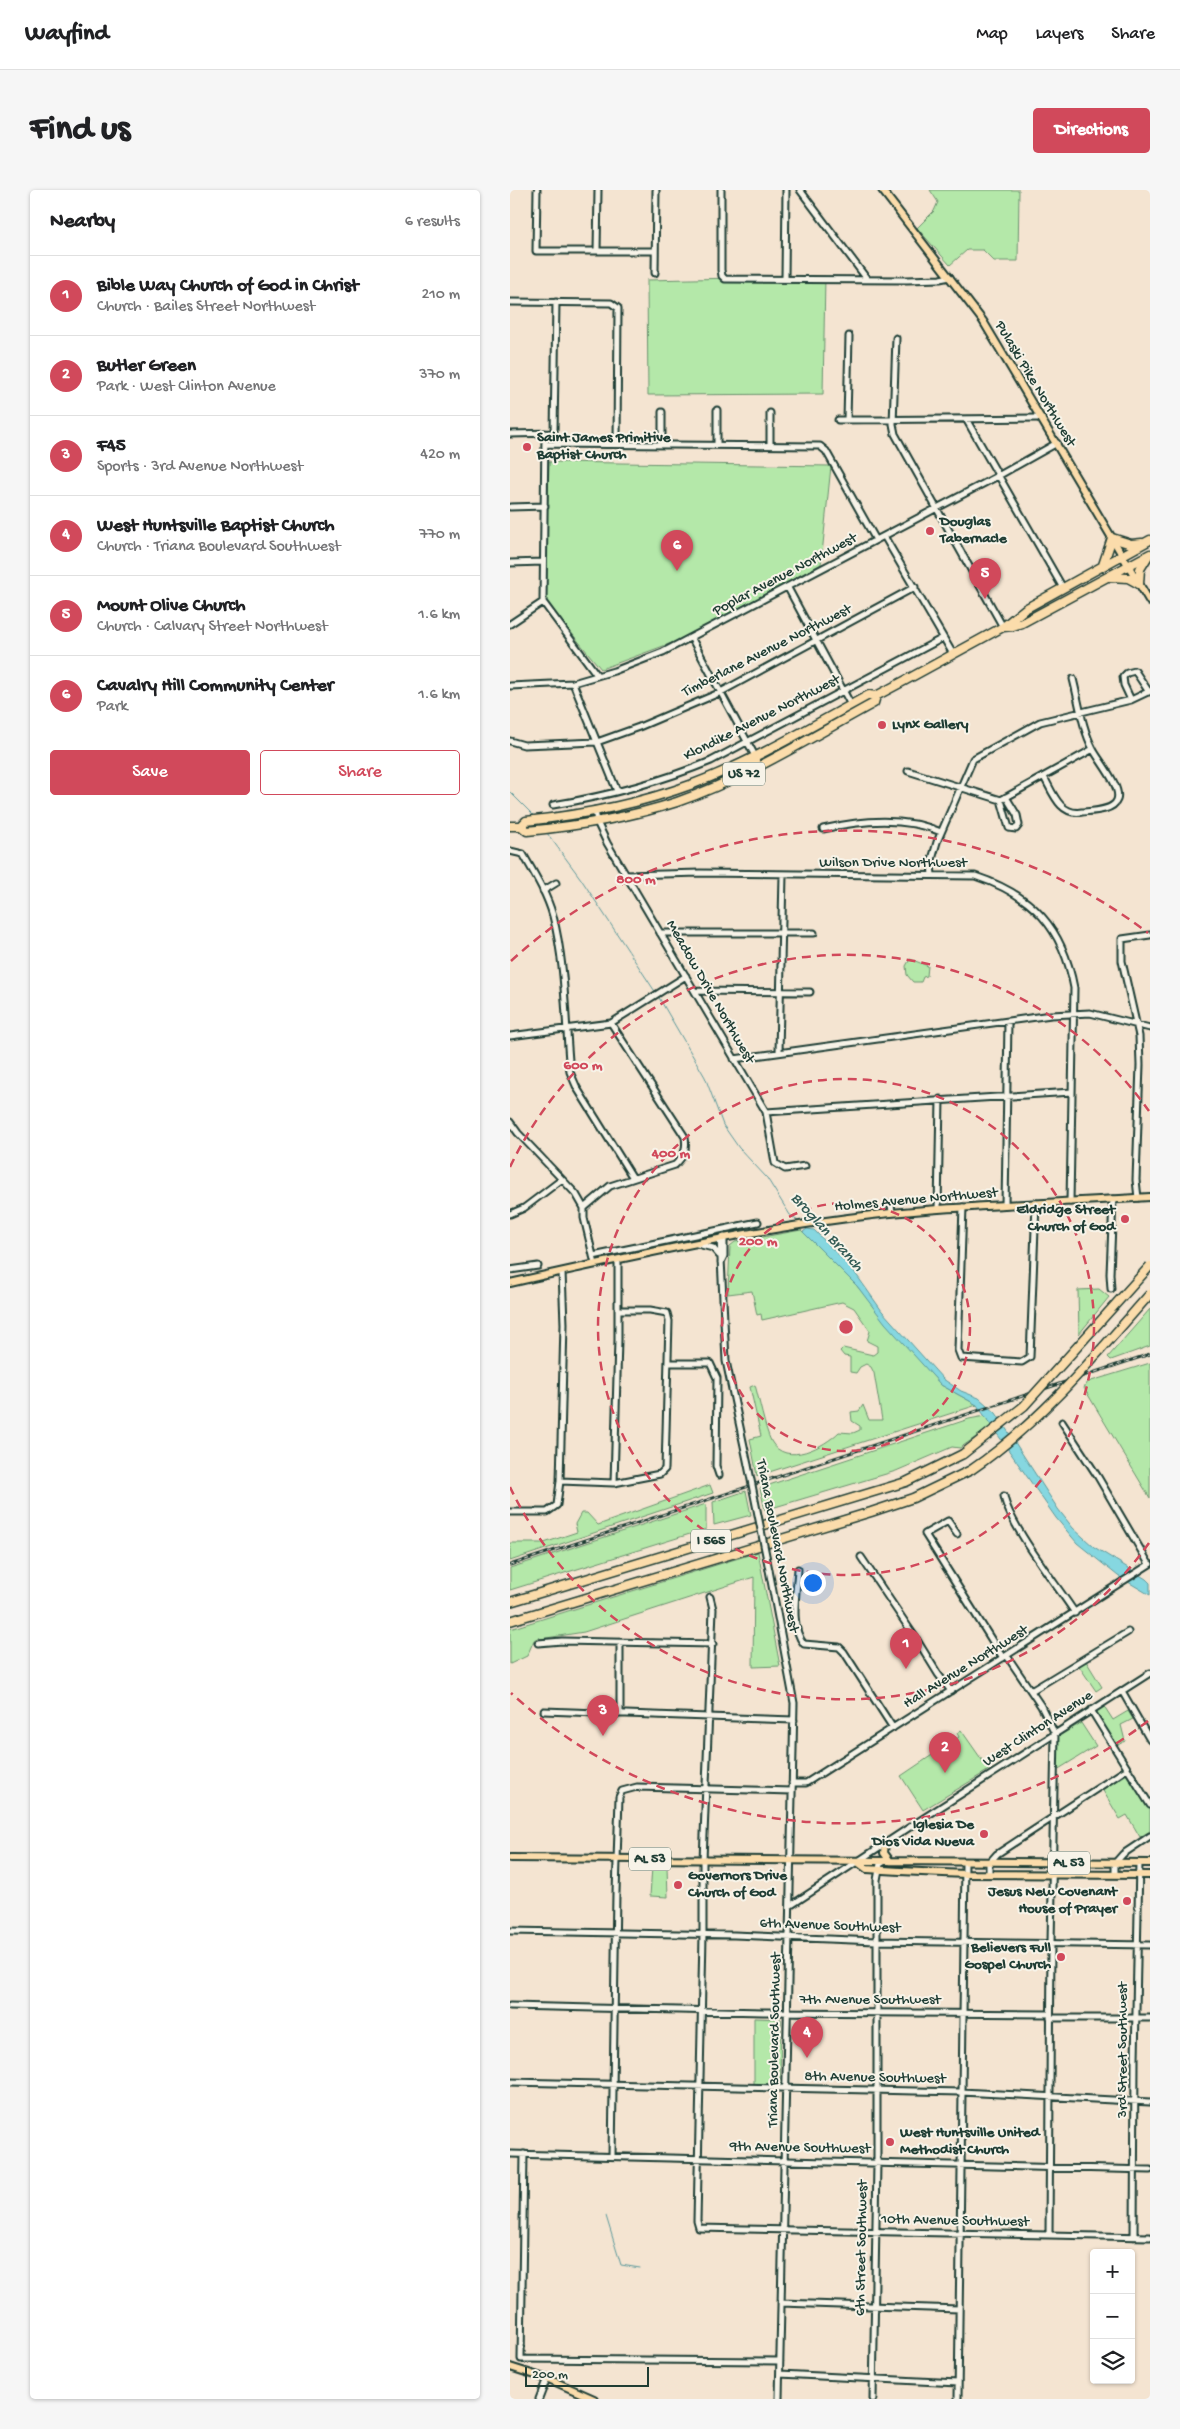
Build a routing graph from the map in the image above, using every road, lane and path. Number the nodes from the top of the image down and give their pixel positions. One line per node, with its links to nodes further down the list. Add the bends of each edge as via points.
1 (537, 190): 8 (street, via 536,251)
2 (598, 190): 8 (street)
3 (656, 190): 9 (street)
4 (721, 190): 12 (street, via 722,276 725,279)
5 (786, 190): 12 (street)
6 (800, 190): 13 (street)
7 (882, 190): 11 (main road, Pulaski Pike Northwest)
8 (597, 251): 9 (street)
9 (655, 251): 10 (street)
10 (655, 273)
11 (950, 277): 13 (street); 21 (main road, Pulaski Pike Northwest, via 976,311)
12 (785, 279): 13 (street)
13 (866, 279)
14 (510, 302): 15 (street)
15 (556, 302): 27 (street); 32 (street, via 611,303 618,308)
16 (849, 336): 24 (street)
17 (896, 338): 25 (street)
18 (717, 410): 34 (street)
19 (662, 412): 33 (street)
20 (770, 413): 35 (street)
21 (1042, 418): 22 (street); 29 (main road, Pulaski Pike Northwest)
22 (966, 419): 25 (street); 36 (street)
23 (838, 420): 24 (street)
24 (848, 420): 25 (street)
25 (893, 420): 39 (street, via 895,434)
26 (546, 433): 27 (street); 28 (street); 30 (street)
27 (554, 433): 31 (street)
28 (510, 434)
29 (1057, 443): 36 (street, Poplar Avenue Northwest); 41 (main road, Pulaski Pike Northwest)
30 (546, 444): 31 (street); 37 (street)
31 (558, 444): 32 (street)
32 (617, 444): 33 (street)
33 (662, 444): 34 (street)
34 (717, 445): 35 (street)
35 (770, 445): 42 (street, via 820,446 826,451)
36 (998, 476): 39 (street, Poplar Avenue Northwest); 54 (street)
37 (545, 506): 38 (street); 46 (street)
38 (510, 507)
39 (937, 508): 40 (street, Poplar Avenue Northwest); 58 (street)
40 (884, 536): 42 (street, Poplar Avenue Northwest); 52 (street)
41 (1112, 538): 43 (highway, via 1131,544); 45 (main road, Pulaski Pike Northwest); 48 (highway)
42 (876, 540): 53 (street, Poplar Avenue Northwest)
43 (1147, 542): 45 (highway, US 72)
44 (1149, 554): 49 (highway, US 72); 51 (highway, via 1140,569)
45 (1122, 555): 48 (highway, US 72); 49 (main road, Pulaski Pike Northwest)
46 (543, 562): 47 (street); 55 (street)
47 (510, 563)
48 (1103, 566): 54 (highway, US 72)
49 (1128, 566): 50 (highway, US 72); 51 (main road, Pulaski Pike Northwest)
50 (1109, 577): 51 (highway, via 1128,578); 58 (highway, US 72, via 1022,623)
51 (1139, 584): 56 (main road, Pulaski Pike Northwest)
52 (914, 587): 59 (street); 61 (street, Timberlane Avenue Northwest)
53 (788, 588): 60 (street, Poplar Avenue Northwest); 61 (street)
54 (1062, 588): 58 (highway, US 72)
55 (543, 602): 57 (street); 63 (street)
56 (1150, 602)
57 (510, 624)
58 (1003, 626): 62 (highway, US 72)
59 (944, 638): 62 (street); 67 (street, Klondike Avenue Northwest)
60 (692, 639): 63 (street, Poplar Avenue Northwest, via 635,664); 68 (street)
61 (818, 639): 67 (street); 68 (street, Timberlane Avenue Northwest)
62 (953, 654): 70 (highway, US 72)
63 (597, 675): 65 (street, Poplar Avenue Northwest)
64 (1073, 679): 73 (street)
65 (573, 683): 66 (street, Poplar Avenue Northwest); 76 (street)
66 (510, 686)
67 (844, 691): 72 (street); 77 (street, Klondike Avenue Northwest)
68 (719, 692): 76 (street, Timberlane Avenue Northwest); 77 (street)
69 (1149, 692): 71 (street); 71 (street, via 1135,671 1127,673 1123,677 1124,685)
70 (876, 696): 72 (highway, US 72, via 869,695); 78 (highway, US 72, via 874,703)
71 (1131, 700): 73 (street)
72 (851, 705): 74 (highway, US 72)
73 (1082, 713): 79 (street); 84 (street, via 1040,722 973,759)
74 (827, 718): 78 (highway, via 826,722 801,738); 80 (highway, US 72)
75 (510, 741): 76 (street, Timberlane Avenue Northwest, via 524,745)
76 (597, 742): 85 (street)
77 (747, 742): 80 (street); 85 (street, Klondike Avenue Northwest, via 677,775)
78 (802, 743): 83 (highway, US 72)
79 (1093, 749): 82 (street); 82 (street, via 1117,789 1117,800 1113,805 1074,814 1065,810)
80 (755, 756): 83 (highway, via 755,761 727,777); 88 (highway, US 72, via 686,786 641,801)
81 (908, 770): 84 (street)
82 (1044, 777): 86 (street)
83 (725, 782): 89 (highway, US 72, via 676,802)
84 (960, 788): 86 (street); 93 (street)
85 (618, 791): 87 (street, Klondike Avenue Northwest)
86 (1003, 799): 86 (street, via 1017,815 1019,825 1016,830 1010,828)
87 (553, 805)
88 (595, 810): 89 (street, Meadow Drive Northwest); 91 (highway, US 72, via 526,821)
89 (597, 822): 91 (highway, US 72, via 527,831); 96 (street, Meadow Drive Northwest)
90 (510, 826): 91 (highway, US 72)
91 (521, 826)
92 (823, 829): 93 (street, via 849,823 898,822 922,824)
93 (941, 832): 97 (street, via 931,863)
94 (510, 851): 99 (street, via 523,854)
95 (782, 874): 96 (street, Wilson Drive Northwest); 97 (street, Wilson Drive Northwest); 100 (street)
96 (626, 875): 101 (street, Meadow Drive Northwest)
97 (932, 875): 108 (street, Wilson Drive Northwest, via 975,876 995,883 1023,897 1040,913 1070,965)
98 (556, 883): 99 (street)
99 (543, 891): 113 (street, via 553,914 558,938)
100 (782, 932): 101 (street); 102 (street); 106 (street)
101 (660, 933): 104 (street, Meadow Drive Northwest)
102 (814, 933)
103 (1150, 935): 111 (street, via 1122,938 1122,961)
104 (686, 976): 105 (street, Meadow Drive Northwest); 110 (street)
105 (695, 991): 106 (street); 116 (street, Meadow Drive Northwest)
106 (780, 992): 107 (street); 115 (street)
107 (810, 992)
108 (1075, 1014): 109 (street); 111 (street, via 1090,1013); 117 (street, Wilson Drive Northwest)
109 (1008, 1022): 115 (street); 118 (street)
110 (611, 1023): 113 (street); 123 (street, via 685,1137 687,1147 675,1165)
111 (1136, 1026): 112 (street); 126 (street, via 1140,1065)
112 (1150, 1028)
113 (566, 1030): 114 (street); 123 (street, via 570,1072 577,1088)
114 (510, 1036)
115 (779, 1052): 116 (street)
116 (734, 1058): 120 (street, Meadow Drive Northwest)
117 (1072, 1092): 118 (street); 128 (street, Wilson Drive Northwest)
118 (1006, 1096): 119 (street); 131 (street)
119 (940, 1100): 120 (street); 134 (street)
120 (766, 1112): 122 (street, Meadow Drive Northwest, via 775,1163 786,1169)
121 (510, 1122): 124 (street)
122 (805, 1166)
123 (634, 1178): 133 (street, via 610,1186)
124 (561, 1180): 133 (street, via 576,1194); 136 (street, via 524,1208)
125 (1150, 1197): 126 (main road, Holmes Avenue Northwest)
126 (1138, 1198): 127 (main road, Holmes Avenue Northwest)
127 (1113, 1200): 128 (main road, Holmes Avenue Northwest); 150 (street)
128 (1070, 1202): 129 (main road, Holmes Avenue Northwest)
129 (1036, 1203): 131 (main road, Holmes Avenue Northwest); 132 (street, via 1030,1357 1022,1362 961,1358 958,1350)
130 (891, 1204): 135 (street)
131 (1005, 1205): 132 (main road, Holmes Avenue Northwest)
132 (963, 1207): 134 (main road, Holmes Avenue Northwest)
133 (584, 1208): 140 (street)
134 (938, 1209): 135 (main road, Holmes Avenue Northwest)
135 (892, 1213): 138 (main road, Holmes Avenue Northwest)
136 (510, 1214)
137 (758, 1222): 140 (street)
138 (722, 1237): 139 (main road, Holmes Avenue Northwest); 141 (street, Triana Boulevard Northwest); 143 (street, via 724,1256)
139 (696, 1243): 141 (street, via 713,1248); 142 (main road, Holmes Avenue Northwest)
140 (593, 1256): 144 (street)
141 (719, 1256): 143 (street, Triana Boulevard Northwest)
142 (618, 1260): 144 (main road, Holmes Avenue Northwest); 152 (street)
143 (721, 1262): 181 (street, Triana Boulevard Northwest, bridge, via 726,1361 791,1679)
144 (595, 1264): 148 (main road, Holmes Avenue Northwest)
145 (538, 1266): 147 (street)
146 (1150, 1266): 165 (highway, I 565, bridge, via 1024,1406 963,1454 906,1482)
147 (510, 1270)
148 (562, 1272): 149 (main road, Holmes Avenue Northwest); 156 (street)
149 (510, 1283)
150 (1111, 1289)
151 (1150, 1294): 167 (highway, I 565, bridge, via 1048,1407 1010,1443 971,1470 920,1495 871,1512)
152 (618, 1310): 153 (street, via 667,1313); 157 (street)
153 (668, 1363): 155 (street, via 710,1363 717,1378 716,1466); 157 (street, via 665,1469)
154 (1062, 1422): 162 (street)
155 (719, 1475)
156 (560, 1481): 157 (street); 159 (street, via 554,1509 547,1512)
157 (614, 1483)
158 (1004, 1496): 166 (street, via 1006,1507 1017,1526)
159 (510, 1512)
160 (957, 1534): 172 (street, via 948,1520 925,1534)
161 (862, 1557): 174 (street)
162 (1150, 1564): 166 (street, Hall Avenue Northwest)
163 (798, 1569): 182 (street, via 796,1618 799,1638 804,1644 839,1648 844,1652)
164 (710, 1597): 171 (street)
165 (513, 1601)
166 (1075, 1613): 172 (street, Hall Avenue Northwest)
167 (510, 1620)
168 (1128, 1632): 175 (street)
169 (538, 1643): 170 (street)
170 (620, 1644): 171 (street); 179 (street)
171 (712, 1644): 180 (street)
172 (1005, 1657): 174 (street, Hall Avenue Northwest); 175 (street)
173 (1150, 1673): 176 (street, West Clinton Avenue)
174 (951, 1691): 182 (street, Hall Avenue Northwest)
175 (1031, 1691): 183 (street)
176 (1122, 1691): 177 (street, West Clinton Avenue); 184 (street)
177 (1091, 1710): 183 (street, West Clinton Avenue); 185 (street)
178 (544, 1712): 179 (street)
179 (620, 1714): 180 (street)
180 (710, 1717): 181 (street); 187 (street)
181 (794, 1720): 186 (street, Triana Boulevard Northwest)
182 (894, 1728): 186 (street, Hall Avenue Northwest, via 806,1783)
183 (1055, 1734): 190 (street); 192 (street, West Clinton Avenue)
184 (1150, 1740)
185 (1127, 1769): 189 (street); 190 (street)
186 (792, 1783): 188 (street, Triana Boulevard Northwest)
187 (706, 1789): 188 (street); 194 (street, via 637,1787 622,1792 618,1804); 195 (street)
188 (792, 1791): 196 (street, Triana Boulevard Northwest)
189 (1150, 1806)
190 (1053, 1817): 199 (street); 201 (street, via 997,1854)
191 (1150, 1836): 202 (street)
192 (885, 1843): 197 (street, West Clinton Avenue); 198 (main road, via 884,1853)
193 (510, 1858): 194 (main road, AL 53)
194 (617, 1859): 195 (main road, AL 53); 214 (street)
195 (703, 1860): 196 (main road, AL 53); 215 (street)
196 (790, 1861): 197 (main road, AL 53); 212 (street, Triana Boulevard Southwest)
197 (856, 1861): 198 (main road, AL 53); 205 (main road, AL 53, via 867,1869); 212 (street, West Clinton Avenue)
198 (888, 1861): 200 (main road, AL 53); 205 (street, via 880,1864)
199 (1052, 1862): 201 (main road, AL 53); 202 (main road, AL 53); 208 (street)
200 (965, 1863): 201 (main road, AL 53); 206 (street)
201 (989, 1863): 207 (street)
202 (1114, 1863): 203 (main road, AL 53); 209 (street)
203 (1139, 1863): 204 (main road, AL 53); 210 (street, 3rd Street Southwest)
204 (1150, 1863)
205 (878, 1870): 206 (main road, AL 53); 217 (street, 6th Street Southwest)
206 (965, 1874): 207 (main road, AL 53); 218 (street)
207 (989, 1874): 208 (main road, AL 53)
208 (1052, 1874): 209 (main road, AL 53); 219 (street)
209 (1115, 1874): 210 (main road, AL 53)
210 (1139, 1874): 211 (main road, AL 53); 220 (street, 3rd Street Southwest)
211 (1150, 1875)
212 (790, 1906): 216 (street, Triana Boulevard Southwest)
213 (510, 1931): 214 (street, 6th Avenue Southwest)
214 (615, 1933): 215 (street, 6th Avenue Southwest); 223 (street)
215 (703, 1935): 216 (street, 6th Avenue Southwest); 224 (street)
216 (790, 1937): 217 (street, 6th Avenue Southwest); 225 (street, Triana Boulevard Southwest)
217 (876, 1941): 218 (street, 6th Avenue Southwest); 226 (street, 6th Street Southwest)
218 (963, 1942): 219 (street, 6th Avenue Southwest); 227 (street)
219 (1051, 1942): 220 (street, 6th Avenue Southwest); 228 (street)
220 (1137, 1944): 221 (street, 6th Avenue Southwest); 229 (street, 3rd Street Southwest)
221 (1150, 1945)
222 (510, 2006): 223 (street, 7th Avenue Southwest)
223 (614, 2009): 224 (street, 7th Avenue Southwest); 232 (street)
224 (702, 2010): 225 (street, 7th Avenue Southwest); 233 (street)
225 (788, 2012): 226 (street, 7th Avenue Southwest); 234 (street, Triana Boulevard Southwest)
226 (876, 2013): 227 (street, 7th Avenue Southwest); 235 (street, 6th Street Southwest)
227 (962, 2014): 228 (street, 7th Avenue Southwest); 236 (street)
228 (1050, 2016): 229 (street, 7th Avenue Southwest); 237 (street)
229 (1135, 2018): 230 (street, 7th Avenue Southwest); 238 (street, 3rd Street Southwest)
230 (1150, 2018)
231 (510, 2082): 232 (street, 8th Avenue Southwest)
232 (614, 2084): 233 (street, 8th Avenue Southwest); 242 (street)
233 (700, 2086): 234 (street, 8th Avenue Southwest); 243 (street)
234 (786, 2089): 235 (street, 8th Avenue Southwest); 244 (street, Triana Boulevard Southwest)
235 (876, 2090): 236 (street, 8th Avenue Southwest); 245 (street, 6th Street Southwest)
236 (961, 2092): 237 (street, 8th Avenue Southwest); 246 (street)
237 (1049, 2097): 238 (street, 8th Avenue Southwest); 247 (street)
238 (1135, 2102): 239 (street, 8th Avenue Southwest); 248 (street, 3rd Street Southwest)
239 (1150, 2102)
240 (510, 2154): 241 (street, 9th Avenue Southwest)
241 (524, 2154): 242 (street, 9th Avenue Southwest); 259 (street)
242 (612, 2156): 243 (street, 9th Avenue Southwest)
243 (698, 2158): 244 (street, 9th Avenue Southwest); 250 (street, 10th Avenue Southwest, via 697,2221 700,2228)
244 (784, 2161): 245 (street, 9th Avenue Southwest); 250 (street, Triana Boulevard Southwest)
245 (877, 2162): 246 (street, 9th Avenue Southwest); 251 (street, 6th Street Southwest)
246 (961, 2165): 247 (street, 9th Avenue Southwest); 252 (street)
247 (1049, 2167): 248 (street, 9th Avenue Southwest); 253 (street)
248 (1135, 2169): 249 (street, 9th Avenue Southwest); 254 (street, 3rd Street Southwest)
249 (1150, 2170)
250 (783, 2231): 251 (street, 10th Avenue Southwest); 256 (street, Triana Boulevard Southwest)
251 (874, 2232): 252 (street, 10th Avenue Southwest); 257 (street, 6th Street Southwest)
252 (959, 2233): 253 (street, 10th Avenue Southwest); 258 (street)
253 (1049, 2235): 254 (street, 10th Avenue Southwest)
254 (1134, 2236): 255 (street, 10th Avenue Southwest)
255 (1150, 2237)
256 (781, 2303): 257 (street); 260 (street, Triana Boulevard Southwest)
257 (873, 2305): 258 (street); 264 (street, 6th Street Southwest)
258 (958, 2309): 265 (street)
259 (521, 2359): 260 (street); 261 (street)
260 (780, 2362): 262 (street, Triana Boulevard Southwest)
261 (513, 2368): 263 (main road)
262 (780, 2374): 264 (street); 268 (street, Triana Boulevard Southwest)
263 (547, 2378): 266 (street); 267 (main road)
264 (873, 2378): 265 (street); 269 (street, 6th Street Southwest)
265 (958, 2383): 270 (street)
266 (539, 2399)
267 (594, 2399)
268 (779, 2399)
269 (873, 2399)
270 (958, 2399)

